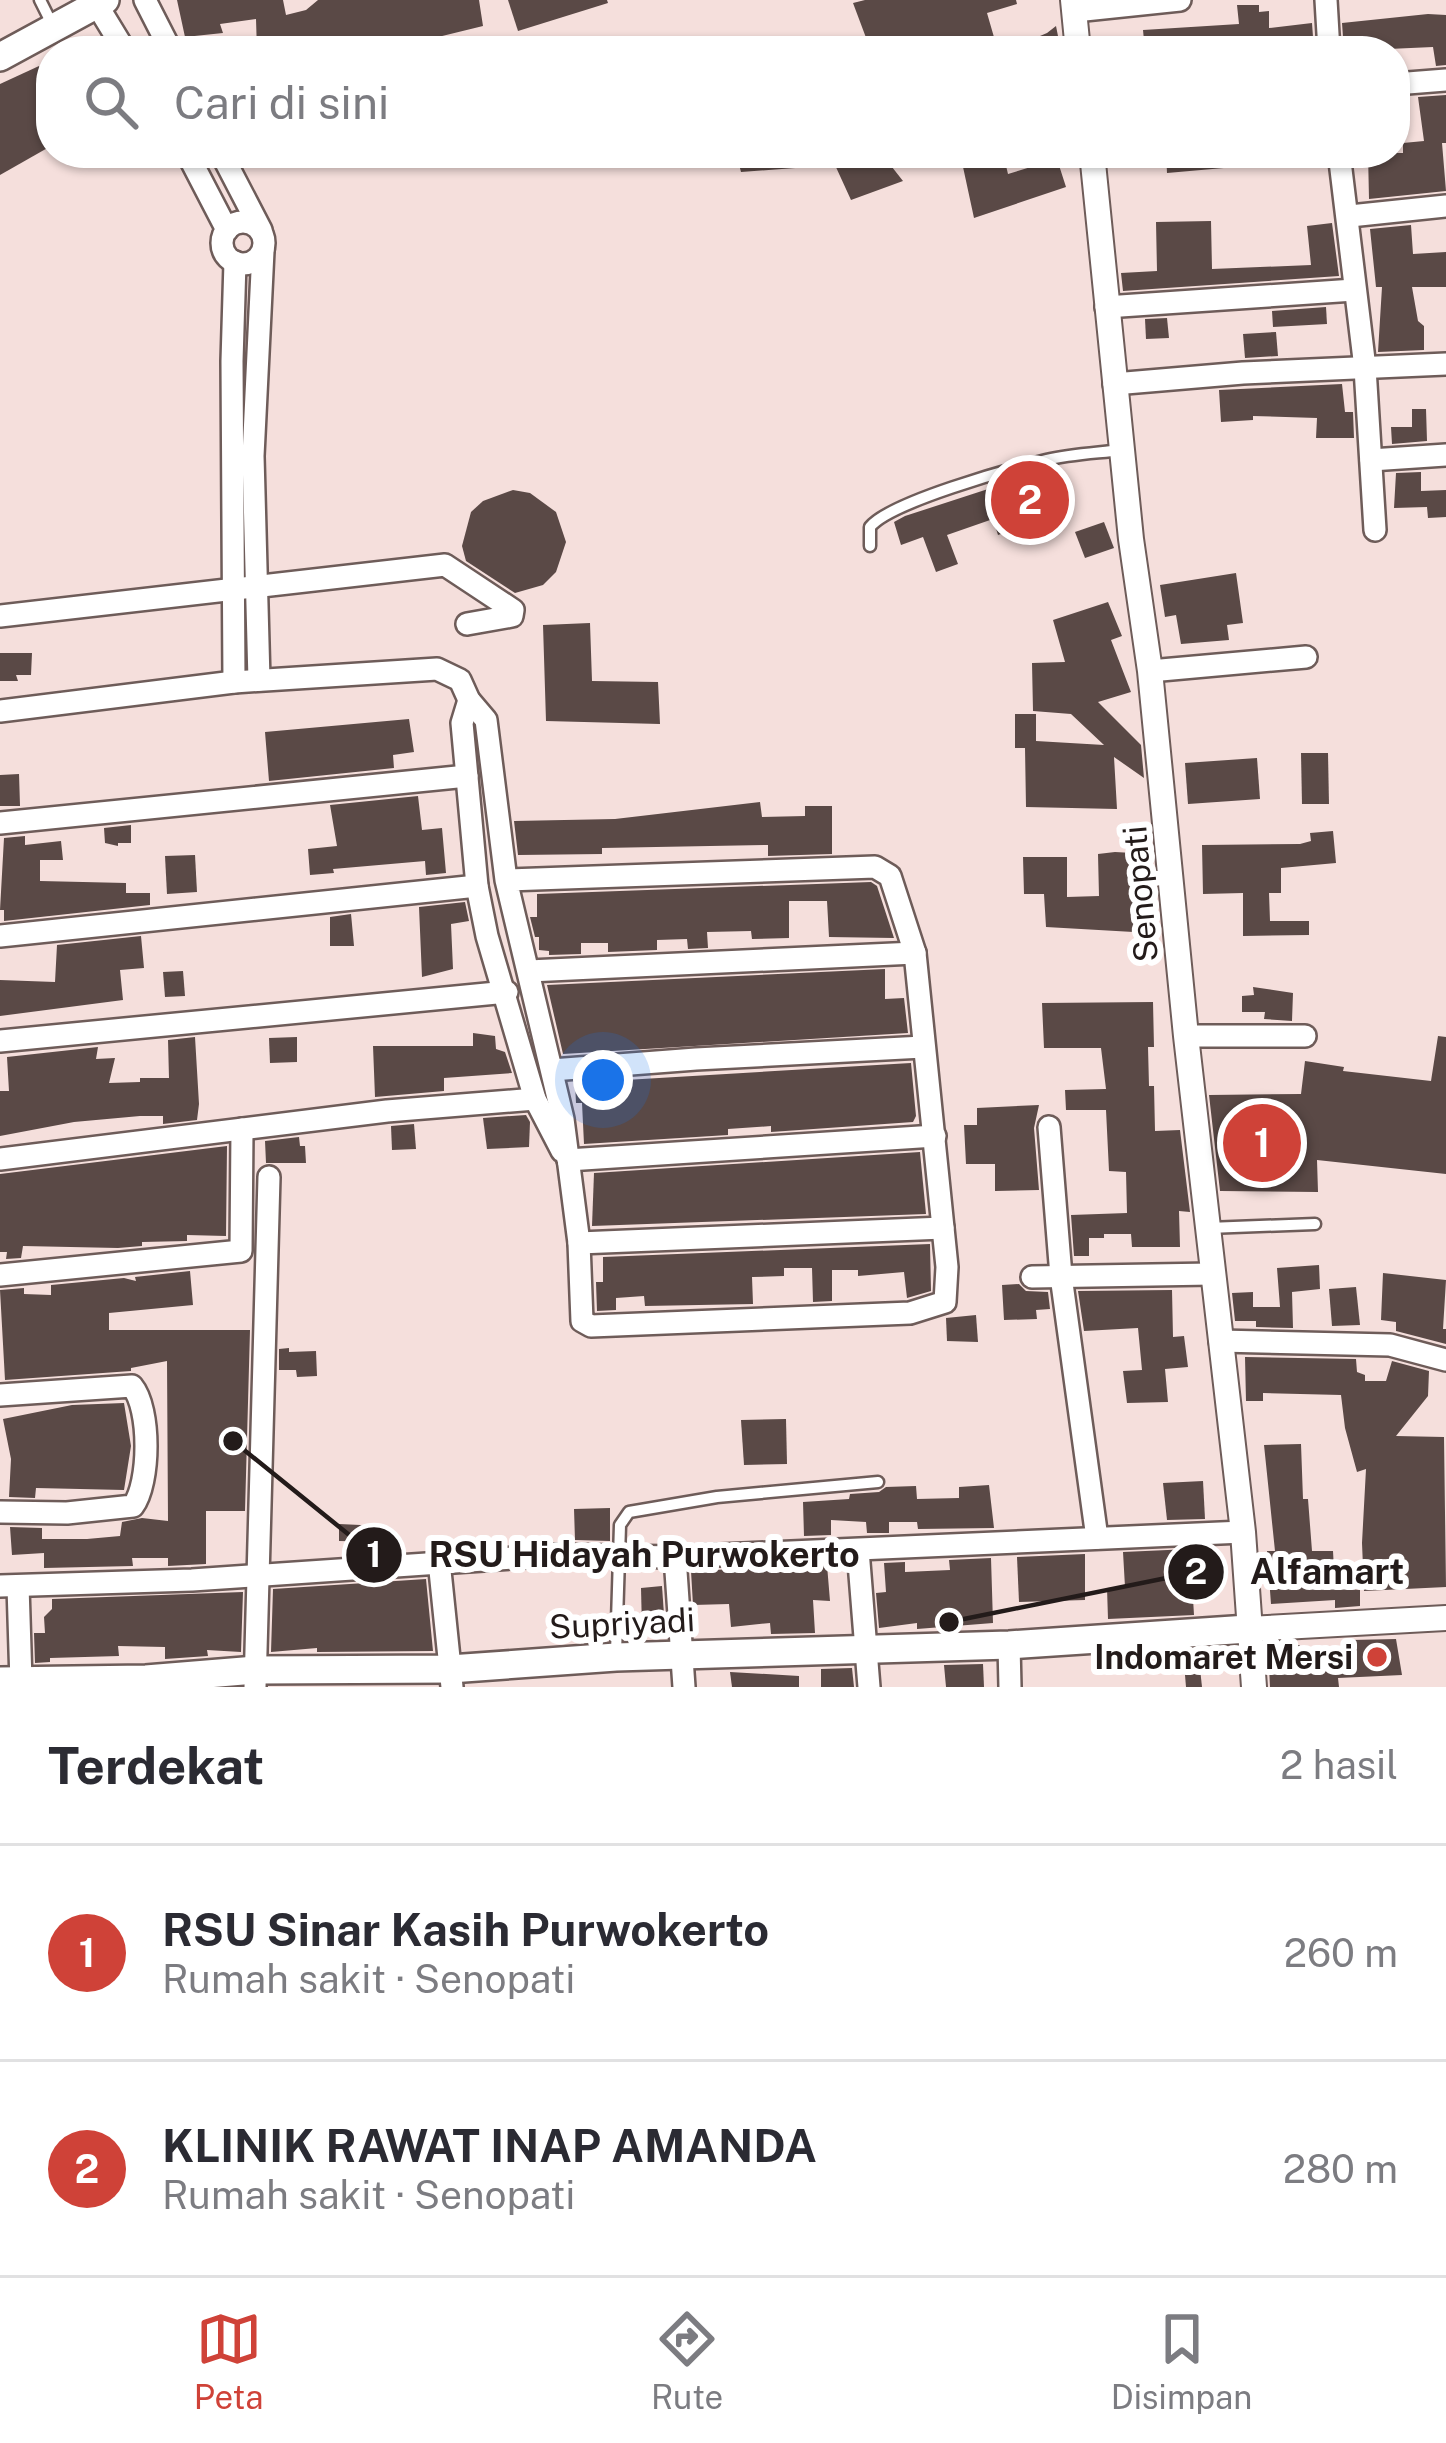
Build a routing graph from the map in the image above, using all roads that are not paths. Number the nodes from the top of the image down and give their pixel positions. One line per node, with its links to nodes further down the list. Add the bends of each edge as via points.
1 (40, 0): 7 (lane)
2 (145, 0): 10 (street)
3 (1180, 0): 6 (street)
4 (1326, 0): 12 (street)
5 (101, 2): 7 (main road); 9 (street)
6 (1074, 6): 11 (street)
7 (54, 28): 8 (main road)
8 (39, 36)
9 (118, 36)
10 (163, 36)
11 (1077, 36)
12 (1328, 36)
13 (36, 38): 14 (main road)
14 (0, 57)
15 (1446, 80): 16 (street)
16 (1410, 83)
17 (196, 168): 22 (street)
18 (209, 168): 22 (street)
19 (228, 168): 26 (street)
20 (1093, 168): 29 (street, Senopati)
21 (1342, 168): 24 (street)
22 (200, 175): 25 (street)
23 (1446, 206): 24 (street)
24 (1350, 216): 28 (street)
25 (226, 230): 26 (street, via 246,222); 27 (street, via 222,245)
26 (262, 241): 27 (street, via 251,262); 35 (street)
27 (235, 262): 35 (street)
28 (1354, 290): 29 (street); 31 (street)
29 (1106, 307): 32 (street, Senopati)
30 (1446, 364): 31 (street)
31 (1365, 368): 32 (street); 36 (street)
32 (1114, 384): 33 (street, Senopati)
33 (1121, 450): 38 (lane, via 1042,461 904,506 870,527); 43 (street, Senopati)
34 (1446, 454): 36 (street)
35 (242, 456): 39 (street)
36 (1371, 460): 37 (street)
37 (1375, 530)
38 (870, 546)
39 (244, 587): 40 (street); 41 (street, via 453,567 513,610); 44 (street); 45 (street)
40 (0, 616)
41 (467, 624)
42 (1306, 657): 43 (street)
43 (1150, 671): 61 (street, Senopati)
44 (260, 680): 45 (street); 46 (street, via 437,669 460,680)
45 (234, 682): 47 (street)
46 (470, 700): 48 (street, via 462,723); 49 (street, via 486,720)
47 (0, 711)
48 (467, 776): 50 (street); 51 (street)
49 (496, 820): 50 (street); 52 (street)
50 (470, 821): 53 (street)
51 (0, 823)
52 (506, 880): 54 (street); 57 (street, via 874,867 894,880)
53 (477, 886): 55 (street); 56 (street)
54 (519, 929): 56 (street); 58 (street)
55 (0, 936)
56 (487, 937): 59 (street)
57 (916, 953): 58 (street); 65 (street)
58 (529, 971): 60 (street)
59 (506, 992): 63 (street); 64 (street)
60 (545, 1033): 63 (street); 66 (street)
61 (1186, 1036): 62 (street); 76 (street, Senopati)
62 (1305, 1036)
63 (520, 1037): 67 (street)
64 (0, 1041)
65 (923, 1048): 66 (street); 70 (street)
66 (553, 1070): 72 (street)
67 (536, 1099): 69 (street); 72 (street)
68 (1048, 1127): 81 (street)
69 (242, 1129): 71 (street); 79 (street, via 241,1251)
70 (935, 1136): 72 (street); 75 (street)
71 (0, 1160)
72 (568, 1160): 77 (street)
73 (269, 1177): 93 (street)
74 (1315, 1224): 76 (lane)
75 (943, 1228): 77 (street); 77 (street, via 948,1296 938,1307 790,1318 591,1326 582,1321)
76 (1208, 1228): 78 (street, Senopati)
77 (579, 1243)
78 (1212, 1274): 81 (street); 82 (street, Senopati)
79 (0, 1275)
80 (1032, 1276): 81 (street)
81 (1061, 1276): 88 (street)
82 (1220, 1341): 83 (street, via 1390,1345); 87 (street, Senopati)
83 (1446, 1360)
84 (0, 1395): 86 (street, via 132,1386 142,1405 145,1454 133,1506)
85 (878, 1482): 90 (lane, via 650,1505 620,1525)
86 (0, 1512)
87 (1243, 1532): 88 (street); 96 (street, Senopati)
88 (1097, 1538): 89 (street)
89 (858, 1550): 91 (street); 98 (street)
90 (619, 1557): 91 (street); 92 (street); 100 (lane)
91 (675, 1557): 99 (street)
92 (440, 1561): 93 (street); 101 (street)
93 (259, 1576): 94 (street); 102 (street)
94 (9, 1586): 103 (street)
95 (1446, 1618): 96 (street)
96 (1248, 1629): 97 (main road, Supriyadi); 109 (street, Senopati)
97 (1009, 1645): 98 (main road, Supriyadi); 108 (street)
98 (866, 1650): 99 (main road, Supriyadi); 107 (street)
99 (682, 1656): 100 (main road, Supriyadi); 106 (street)
100 (616, 1657): 101 (main road, Supriyadi)
101 (451, 1678): 102 (main road, Supriyadi)
102 (256, 1679): 104 (main road, Supriyadi)
103 (11, 1682): 105 (main road, Supriyadi)
104 (186, 1682): 105 (main road, Supriyadi)
105 (88, 1684)
106 (684, 1687)
107 (868, 1687)
108 (1010, 1687)
109 (1254, 1687)

